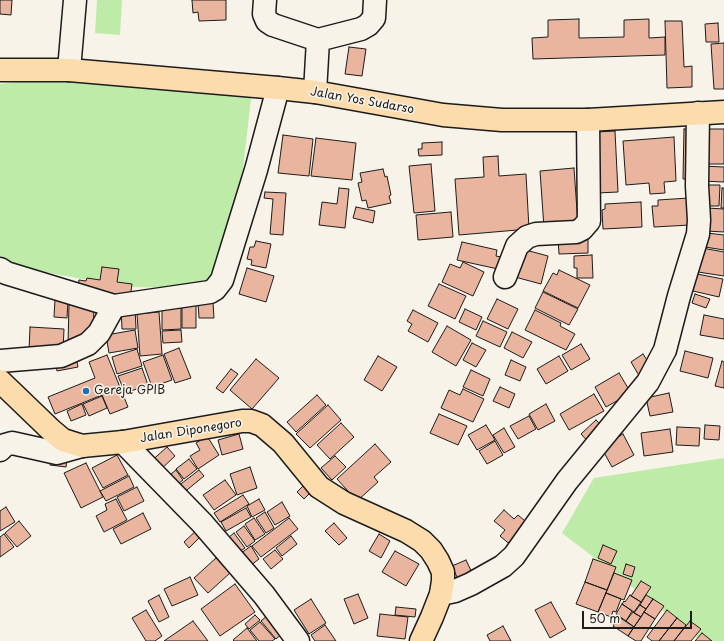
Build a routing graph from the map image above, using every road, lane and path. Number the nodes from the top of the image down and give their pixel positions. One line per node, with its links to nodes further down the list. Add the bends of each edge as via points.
1 (76, 0): 6 (street)
2 (265, 0): 4 (street, via 264,14 267,21)
3 (375, 0): 4 (street, via 374,18 368,25)
4 (318, 40): 8 (street)
5 (0, 70): 6 (highway, Jalan Yos Sudarso)
6 (69, 70): 7 (highway, Jalan Yos Sudarso)
7 (278, 88): 8 (highway, Jalan Yos Sudarso); 14 (street, via 256,170 218,286 210,292)
8 (315, 92): 11 (highway, Jalan Yos Sudarso, via 443,115 502,120)
9 (724, 112): 10 (highway, Jalan Yos Sudarso)
10 (698, 113): 11 (highway, Jalan Yos Sudarso); 20 (street, via 698,234 665,350 648,382 567,481 514,556 503,566 471,584)
11 (588, 120): 13 (street, via 589,221 576,232 536,234 527,237 517,246)
12 (0, 269): 14 (street)
13 (505, 277)
14 (114, 306): 15 (street, via 99,333 88,344 61,356)
15 (0, 361)
16 (0, 381): 18 (highway, Jalan Diponegoro, via 63,440)
17 (123, 442): 18 (highway, Jalan Diponegoro); 20 (highway, Jalan Diponegoro, via 242,421 262,425 283,443 319,487 344,503 422,541 431,550 443,572); 21 (street, via 202,523 264,596)
18 (82, 446): 19 (street, via 57,453 12,443)
19 (0, 450)
20 (441, 594): 22 (highway, Jalan Diponegoro)
21 (298, 641)
22 (421, 641)

